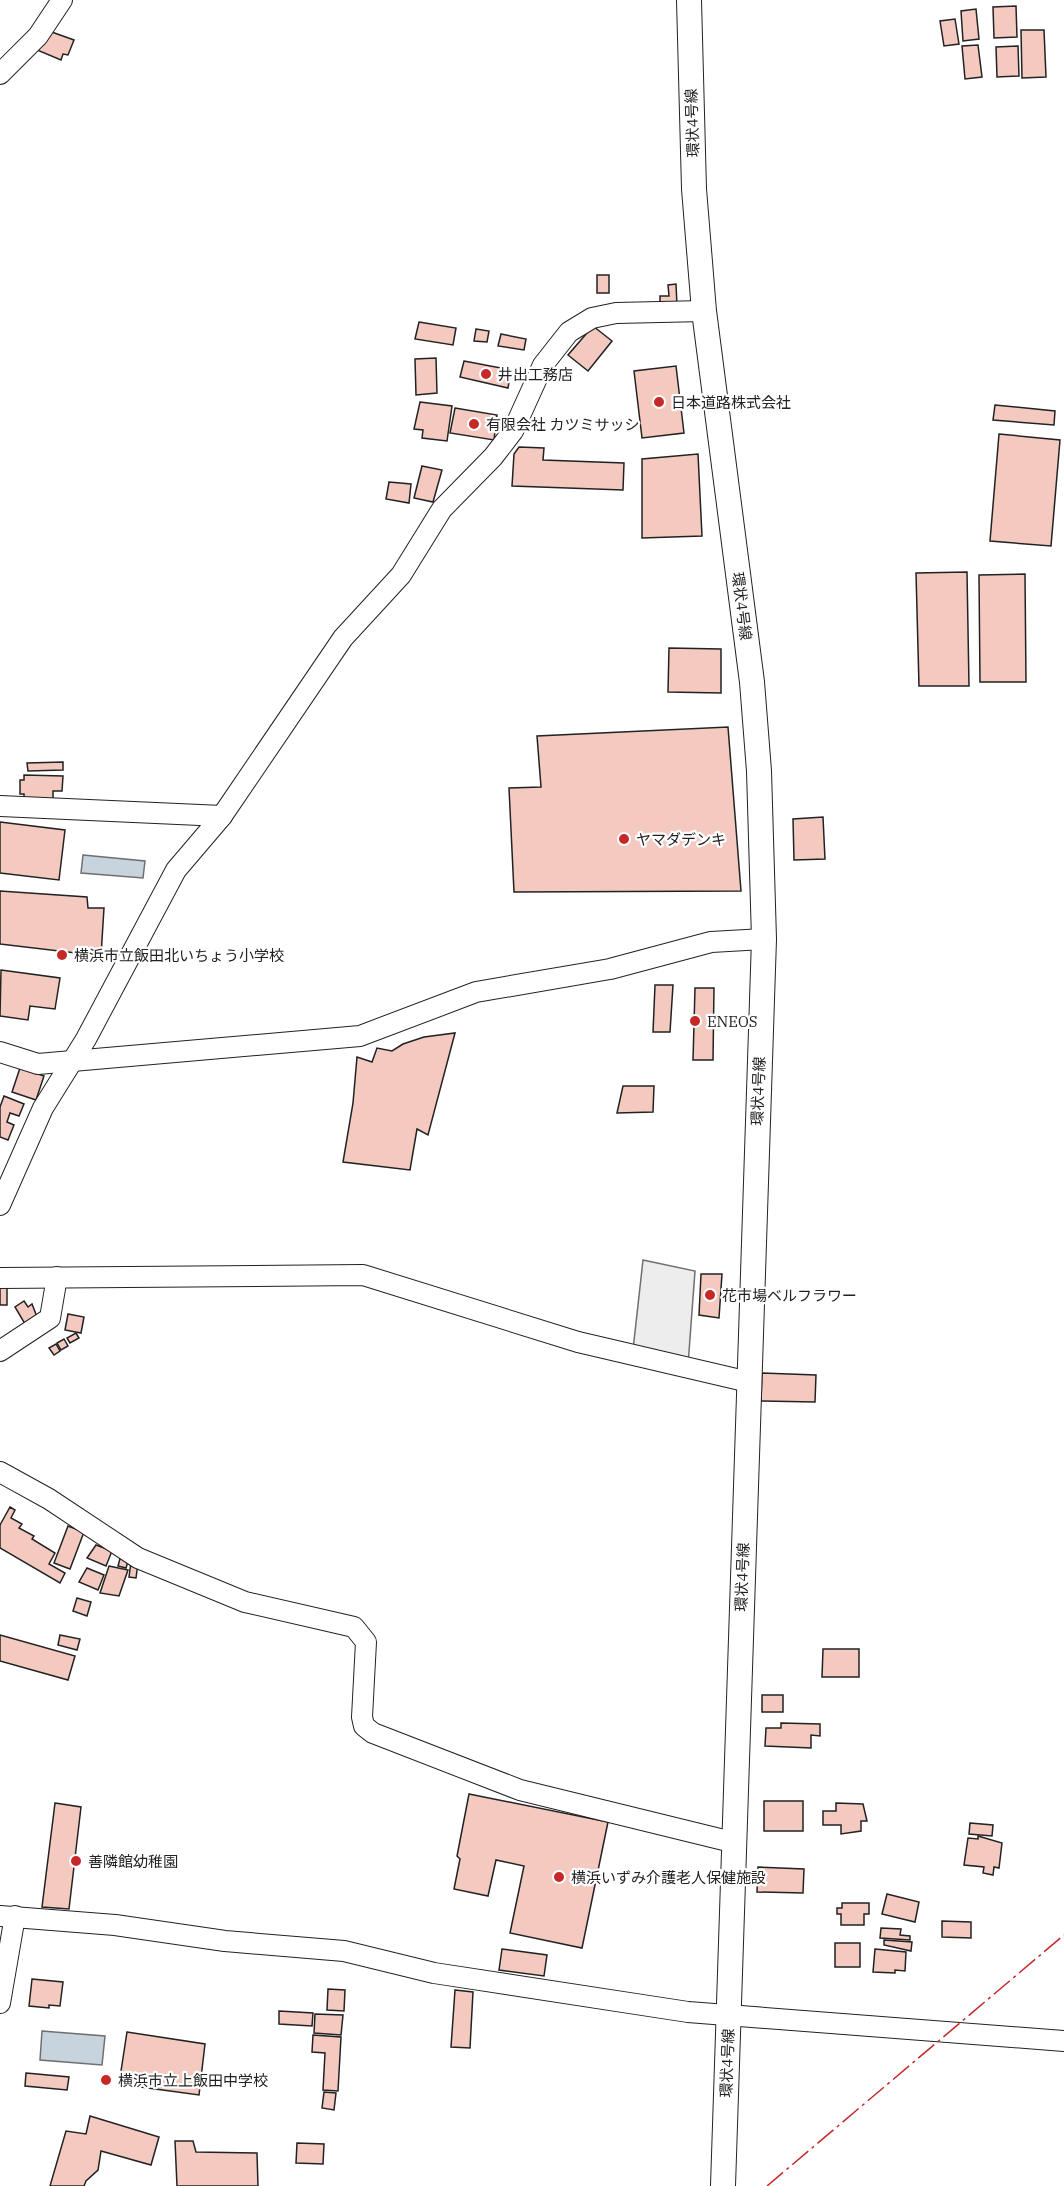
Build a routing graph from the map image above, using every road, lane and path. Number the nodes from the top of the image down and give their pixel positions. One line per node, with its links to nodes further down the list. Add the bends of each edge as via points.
1 (62, 0): 3 (street, via 38,36)
2 (689, 0): 4 (main road, 環状4号線, via 694,189)
3 (0, 74)
4 (704, 311): 6 (street, via 616,313 592,318 569,332 543,365 513,431 442,509 401,575 343,638); 7 (main road, 環状4号線, via 752,682)
5 (0, 806): 6 (street)
6 (222, 816): 9 (street, via 176,870)
7 (764, 939): 9 (street, via 711,942 610,969 476,992 360,1036); 14 (main road, 環状4号線)
8 (0, 1052): 9 (street, via 38,1064)
9 (72, 1062): 10 (street, via 43,1108)
10 (0, 1205)
11 (57, 1277): 12 (street); 13 (street, via 50,1318); 14 (street, via 363,1275 578,1342)
12 (0, 1278)
13 (0, 1351)
14 (749, 1382): 16 (main road, 環状4号線)
15 (0, 1472): 16 (street, via 49,1499 138,1558 245,1602 354,1627 366,1642 362,1717 364,1726 373,1733 520,1790)
16 (732, 1842): 19 (main road, 環状4号線)
17 (7, 1916): 18 (street); 19 (street, via 344,1952 434,1973 688,2012)
18 (0, 2003)
19 (728, 2014): 20 (street); 21 (main road, 環状4号線)
20 (1064, 2041)
21 (723, 2186)

